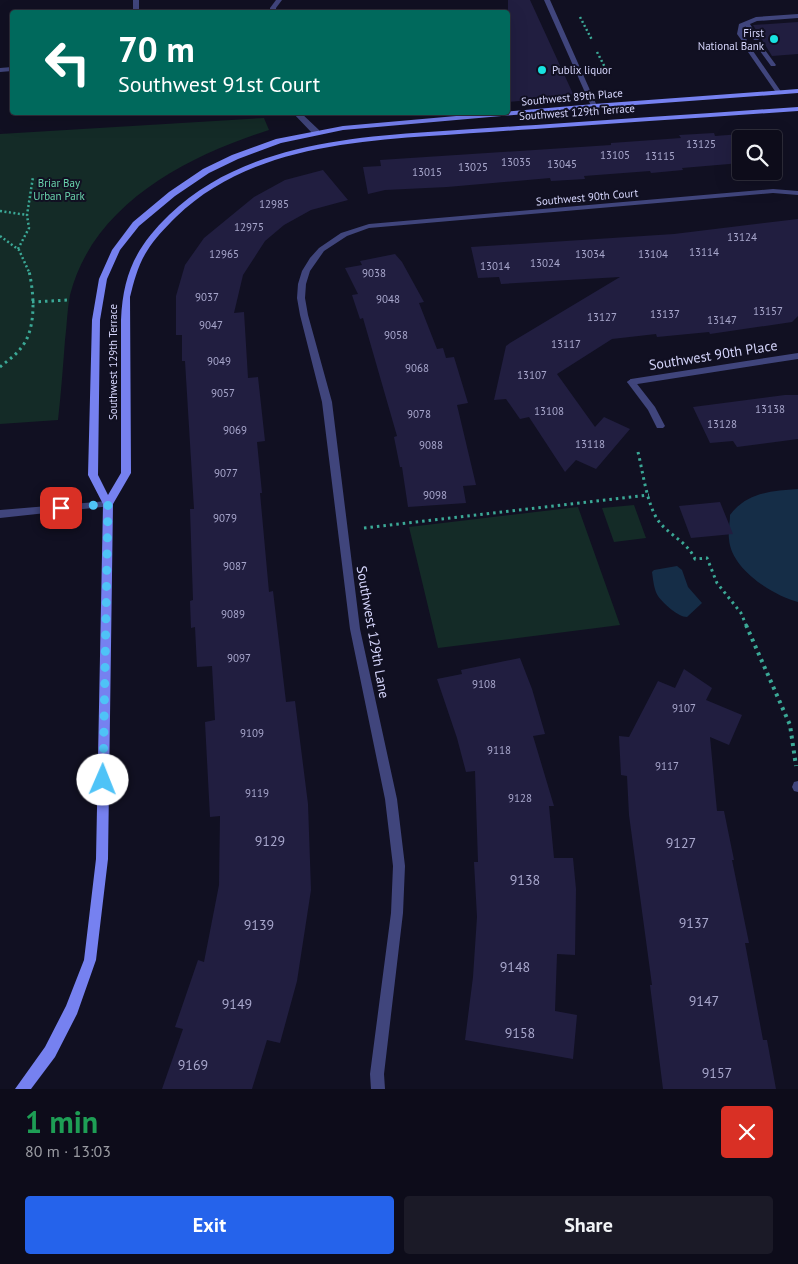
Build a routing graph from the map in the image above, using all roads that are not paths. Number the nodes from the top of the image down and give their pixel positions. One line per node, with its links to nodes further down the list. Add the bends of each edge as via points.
1 (547, 0): 11 (street)
2 (798, 16): 3 (street, via 756,18)
3 (746, 23): 4 (street); 5 (street, via 741,24 740,34)
4 (756, 39)
5 (744, 40)
6 (763, 51): 8 (street)
7 (752, 52): 10 (street)
8 (773, 65)
9 (798, 91): 10 (street, Southwest 89th Place)
10 (779, 93): 11 (street, Southwest 89th Place)
11 (594, 106): 13 (street, Southwest 89th Place)
12 (798, 109): 22 (street, Southwest 129th Terrace, via 412,135 328,144 278,156 216,183 186,203 158,231 142,252 131,277 125,320 126,472)
13 (510, 113)
14 (298, 115): 16 (street)
15 (486, 115): 16 (street, Southwest 89th Place)
16 (316, 132): 17 (street, Southwest 89th Place, via 265,146)
17 (206, 171): 22 (street, Southwest 129th Terrace, via 136,224 116,250 103,279 96,320 93,475)
18 (798, 193): 19 (street, Southwest 90th Court, via 773,191)
19 (378, 224): 25 (street, Southwest 129th Lane, via 347,232 324,246 310,263 301,295 302,310 327,402 355,630 391,799 398,857 397,913)
20 (798, 356): 21 (street, Southwest 90th Place, via 631,382 652,409)
21 (660, 426)
22 (108, 504): 23 (street); 24 (street, Southwest 129th Terrace, via 102,859 90,960 72,1009 50,1052)
23 (0, 514)
24 (22, 1089)
25 (378, 1089)

